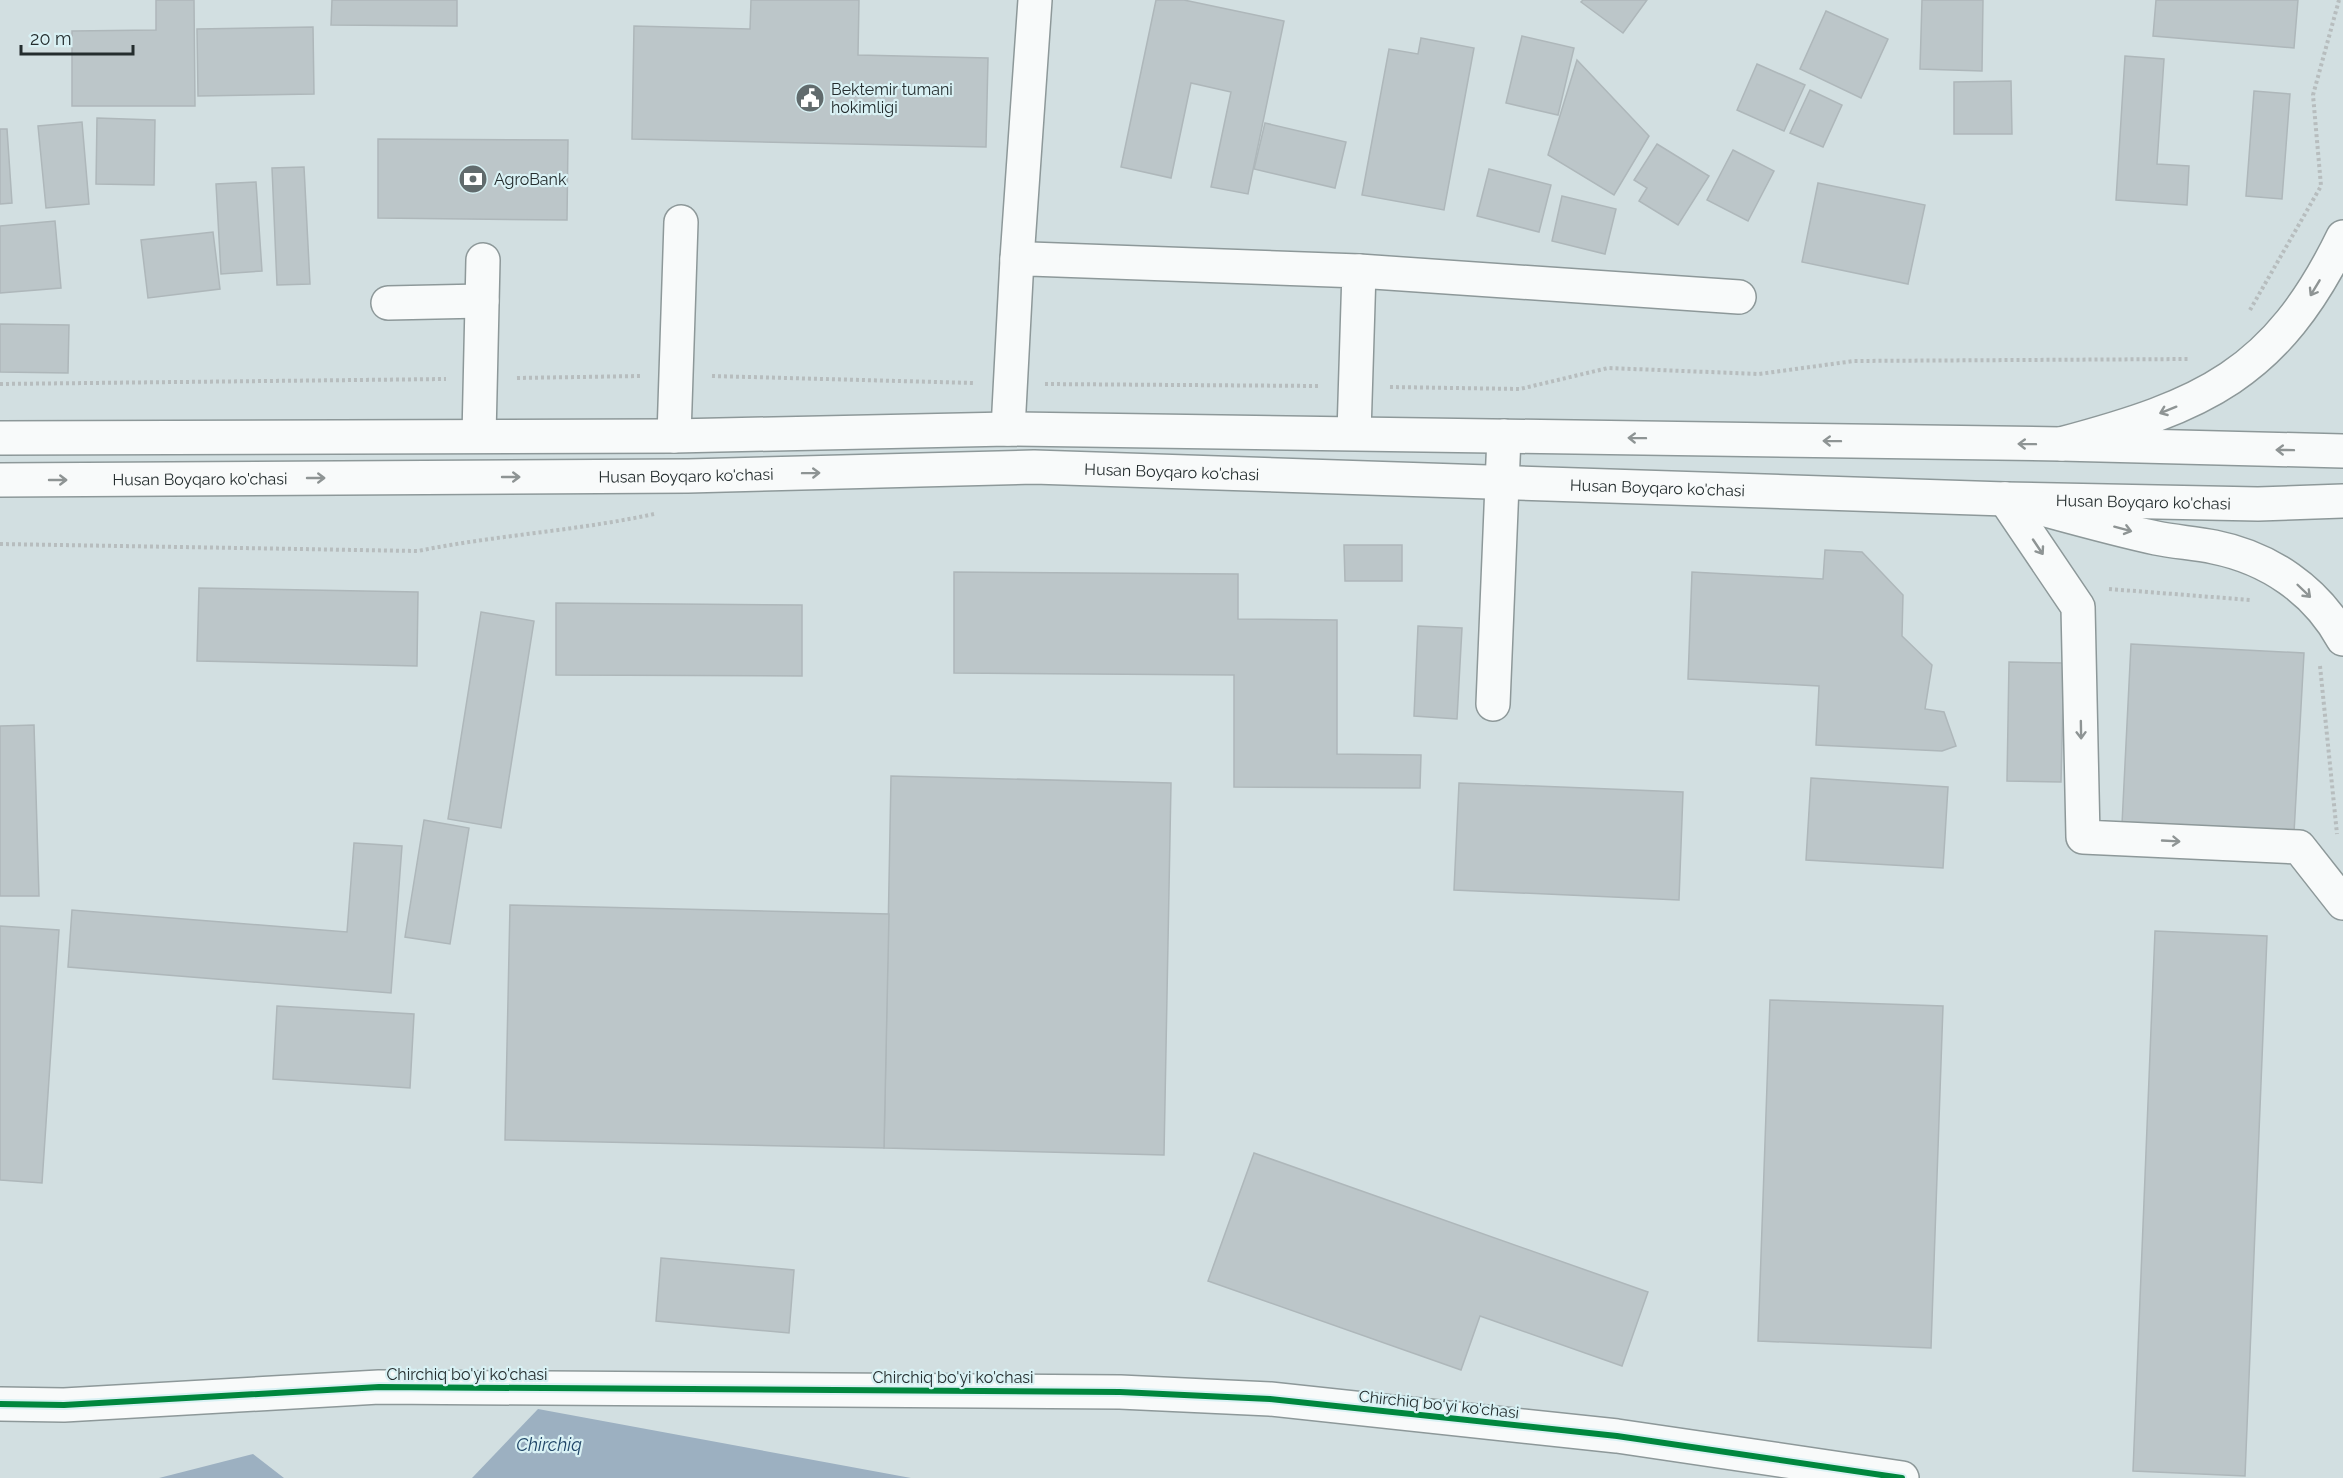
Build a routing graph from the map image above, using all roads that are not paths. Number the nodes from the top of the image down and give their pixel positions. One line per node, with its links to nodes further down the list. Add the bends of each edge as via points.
1 (1035, 0): 4 (main road)
2 (681, 222): 13 (main road)
3 (2343, 237): 16 (main road, one-way to 16, via 2294,318 2258,359 2237,375 2164,413)
4 (1017, 259): 6 (main road); 10 (main road)
5 (483, 260): 8 (main road)
6 (1359, 271): 7 (main road); 11 (main road)
7 (1739, 297)
8 (482, 301): 9 (main road); 12 (main road)
9 (388, 303)
10 (1008, 429): 11 (main road); 13 (main road)
11 (1354, 433): 14 (main road)
12 (479, 436): 13 (main road); 15 (main road)
13 (674, 436)
14 (1504, 436): 16 (main road, one-way to 14); 19 (main road)
15 (0, 438)
16 (2061, 444): 17 (main road, one-way to 16)
17 (2343, 451)
18 (0, 480): 19 (main road, Husan Boyqaro ko'chasi, one-way to 19, via 677,476 1034,467)
19 (1502, 482): 20 (main road, Husan Boyqaro ko'chasi); 23 (main road)
20 (2005, 499): 21 (main road, Husan Boyqaro ko'chasi, via 2258,504); 22 (main road, one-way to 22, via 2156,538 2217,548 2257,561 2288,576 2330,615); 24 (main road, one-way to 24, via 2078,607 2083,837 2299,847)
21 (2343, 501)
22 (2343, 639)
23 (1493, 704)
24 (2343, 903)
25 (0, 1404): 26 (main road, Chirchiq bo'yi ko'chasi, via 64,1405 379,1387 1120,1392 1270,1399 1617,1436)
26 (1902, 1478)

